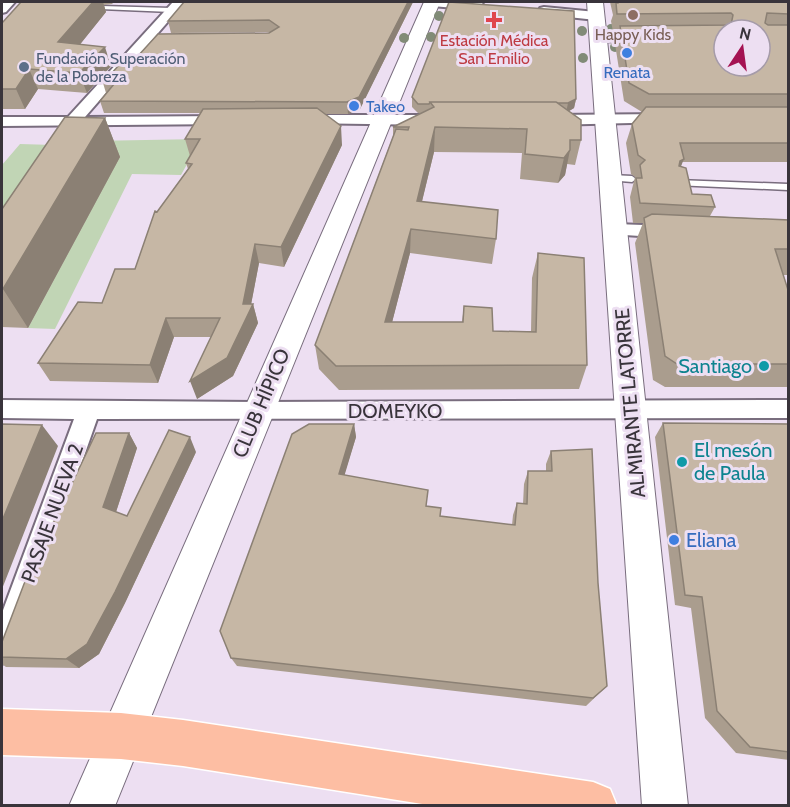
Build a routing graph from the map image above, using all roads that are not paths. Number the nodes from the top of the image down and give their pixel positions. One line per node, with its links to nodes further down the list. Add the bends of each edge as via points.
1 (9, 2): 6 (street)
2 (432, 2): 4 (street); 14 (main road, CLUB HÍPICO)
3 (175, 6): 5 (lane); 11 (street)
4 (490, 7)
5 (102, 8)
6 (2, 9)
7 (535, 11): 8 (street)
8 (597, 18): 10 (street); 12 (main road, ALMIRANTE LATORRE)
9 (163, 38): 11 (street)
10 (667, 38)
11 (147, 39): 20 (street)
12 (604, 119): 13 (street); 16 (street); 23 (main road, ALMIRANTE LATORRE, via 621,178)
13 (677, 119)
14 (381, 120): 15 (street); 18 (street); 29 (main road, CLUB HÍPICO)
15 (452, 120)
16 (533, 120)
17 (244, 121): 20 (street)
18 (291, 121)
19 (2, 122): 20 (street)
20 (73, 122)
21 (677, 183): 22 (lane)
22 (789, 187)
23 (615, 230): 24 (street); 27 (main road, ALMIRANTE LATORRE)
24 (686, 233)
25 (2, 409): 26 (street, DOMEYKO)
26 (89, 410): 29 (street, DOMEYKO); 30 (street, PASAJE NUEVA 2)
27 (630, 410): 28 (street, DOMEYKO); 29 (street, DOMEYKO); 35 (main road, ALMIRANTE LATORRE)
28 (789, 410)
29 (258, 411): 32 (main road, CLUB HÍPICO)
30 (2, 650)
31 (2, 732): 32 (main road)
32 (121, 736): 33 (main road, CLUB HÍPICO); 34 (main road)
33 (92, 806)
34 (593, 806)
35 (665, 806)

